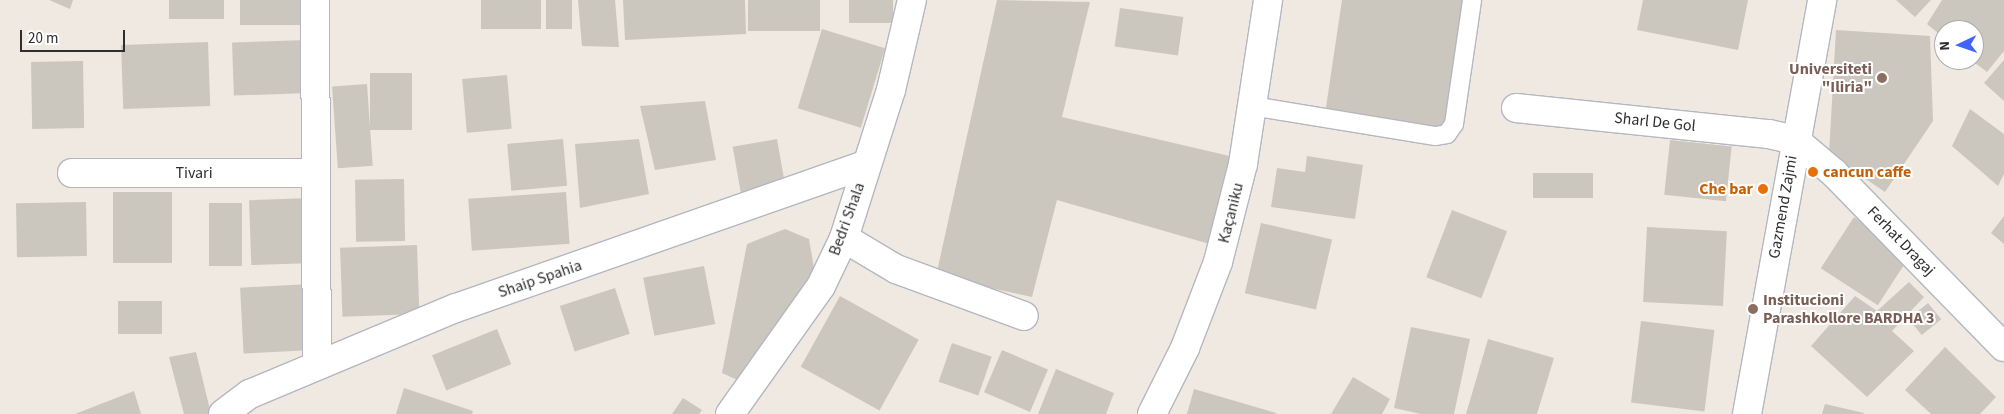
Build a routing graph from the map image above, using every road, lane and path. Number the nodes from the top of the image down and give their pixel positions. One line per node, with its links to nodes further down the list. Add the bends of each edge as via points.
1 (315, 0): 11 (street)
2 (912, 0): 9 (street, Bedri Shala, via 891,90)
3 (1268, 0): 6 (street, Kaçaniku)
4 (1472, 0): 6 (lane, via 1454,124 1447,134 1436,136)
5 (1822, 0): 8 (street, Gazmend Zajmi)
6 (1252, 106): 18 (street, Kaçaniku, via 1244,164 1218,262 1185,348)
7 (1516, 108): 8 (street, Sharl De Gol, via 1769,134)
8 (1795, 140): 14 (street, Ferhat Dragaj, via 1834,173); 19 (street, Gazmend Zajmi)
9 (867, 164): 12 (street, Bedri Shala); 15 (street, Shaip Spahia, via 456,308)
10 (72, 173): 11 (street, Tivari)
11 (315, 173): 15 (street)
12 (844, 238): 13 (street, via 896,269); 17 (street, Bedri Shala, via 821,286)
13 (1024, 316)
14 (2004, 347)
15 (317, 365): 16 (street, Shaip Spahia, via 250,394)
16 (224, 414)
17 (730, 414)
18 (1152, 414)
19 (1746, 414)

